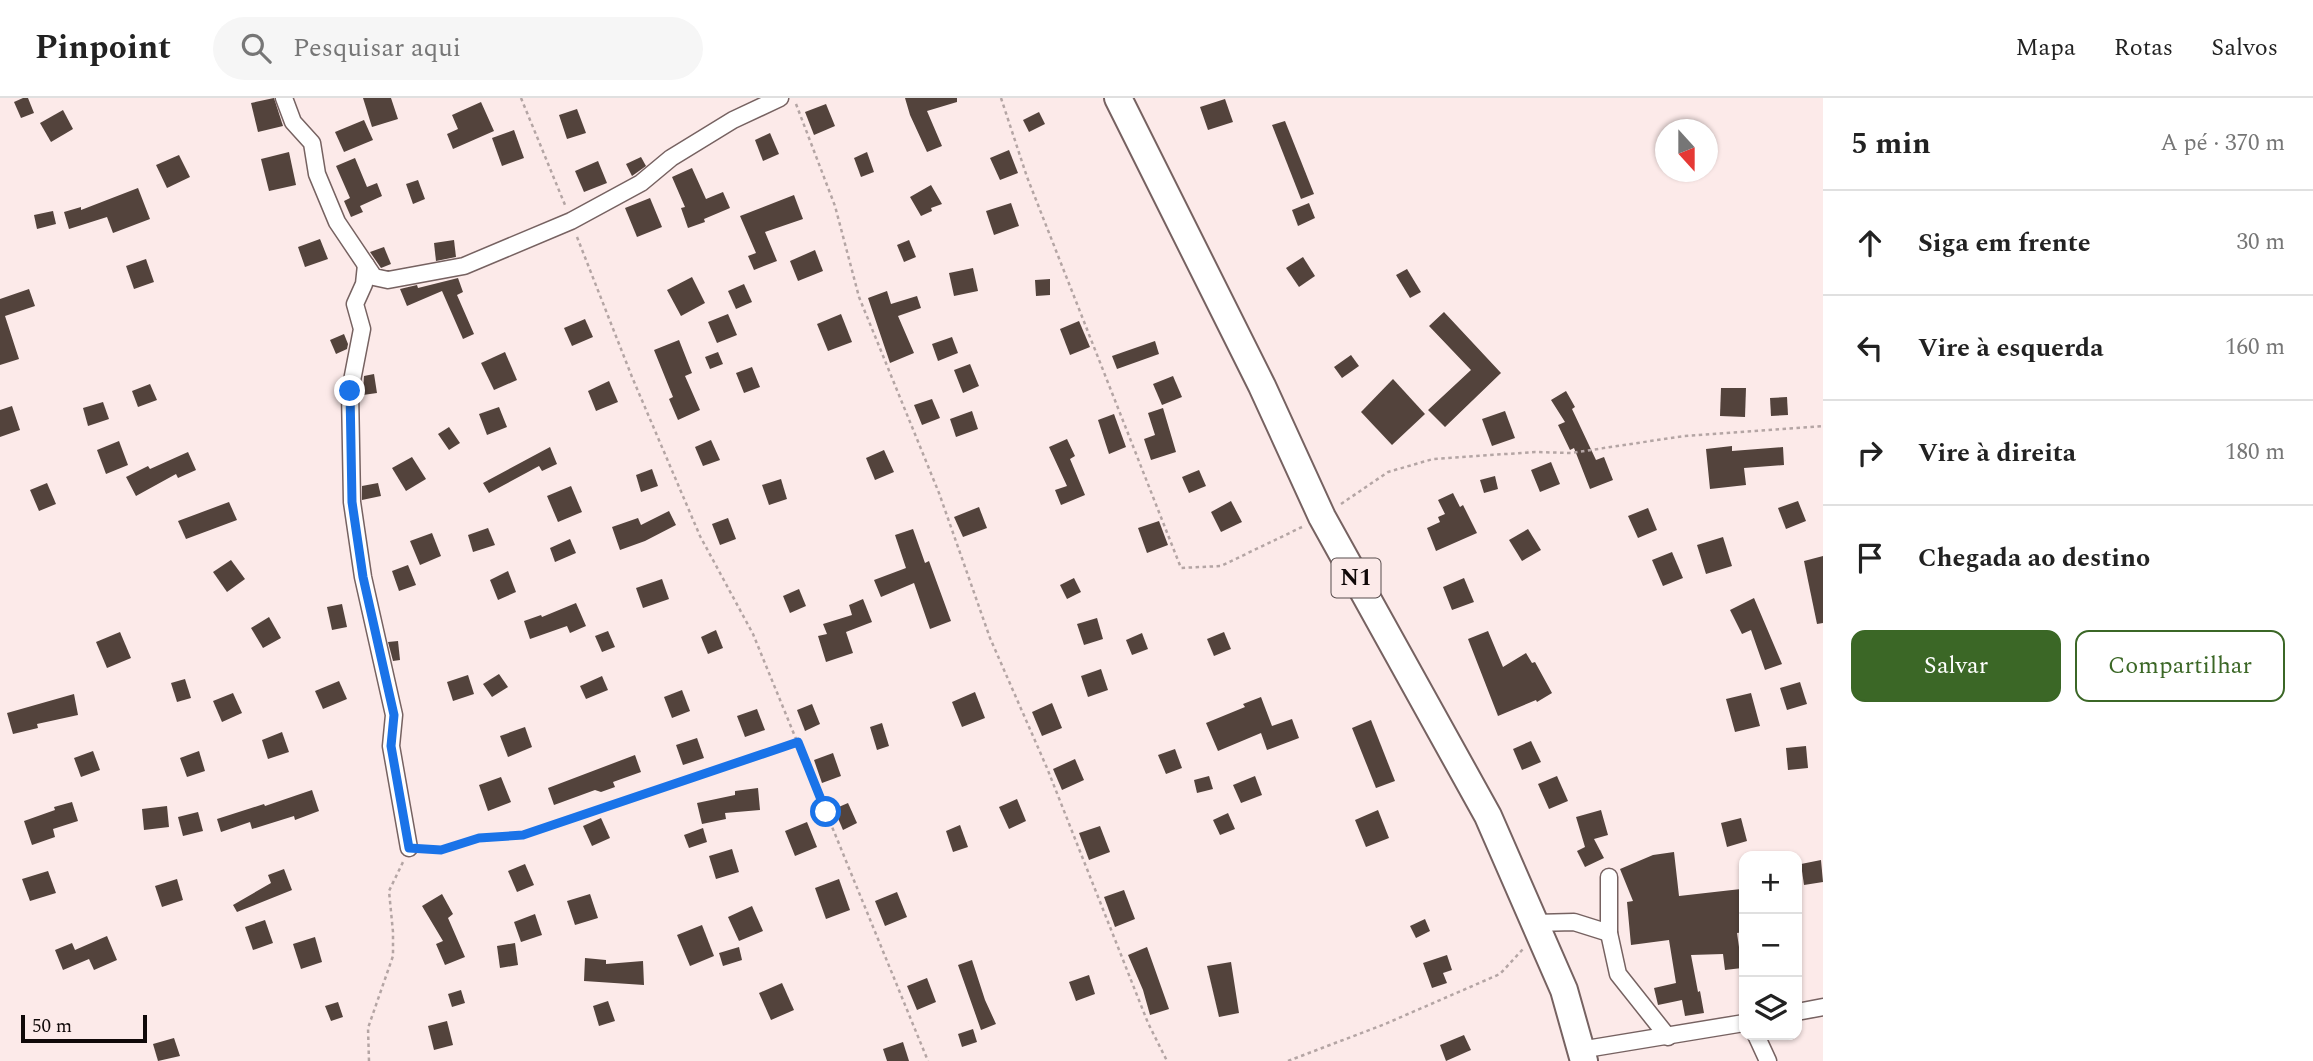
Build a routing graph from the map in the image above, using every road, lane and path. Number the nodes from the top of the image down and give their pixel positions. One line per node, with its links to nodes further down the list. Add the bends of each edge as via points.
1 (284, 98): 8 (street, via 293,122 312,143 317,174 337,222)
2 (521, 98): 7 (path)
3 (780, 98): 7 (street, via 733,120 671,158 641,183)
4 (794, 98): 24 (path, via 835,206 859,296 939,493 990,638)
5 (1001, 98): 10 (path, via 1027,177 1181,568 1221,566)
6 (1118, 98): 10 (highway, N1)
7 (571, 221): 8 (street, via 464,266 388,281 374,277); 11 (path, via 699,536 753,634)
8 (366, 265): 12 (street, via 355,304 362,329 350,391 352,502 363,577 394,715 391,746)
9 (1823, 426): 10 (path, via 1685,436 1571,453 1433,459 1388,472)
10 (1322, 517): 14 (highway, N1, via 1488,816)
11 (798, 742): 12 (path, via 523,835 479,838 441,850); 23 (path)
12 (409, 848): 22 (path, via 390,891 393,956 368,1028)
13 (1609, 877): 15 (street)
14 (1538, 932): 15 (street, via 1574,922); 21 (highway, N1, via 1564,990); 25 (path, via 1500,974)
15 (1609, 933): 19 (street, via 1618,974)
16 (1823, 1007): 17 (street)
17 (1802, 1011)
18 (1739, 1024): 19 (street)
19 (1668, 1037): 21 (street)
20 (1758, 1040): 26 (street)
21 (1582, 1055)
22 (369, 1061)
23 (928, 1061)
24 (1167, 1061)
25 (1288, 1061)
26 (1768, 1061)

